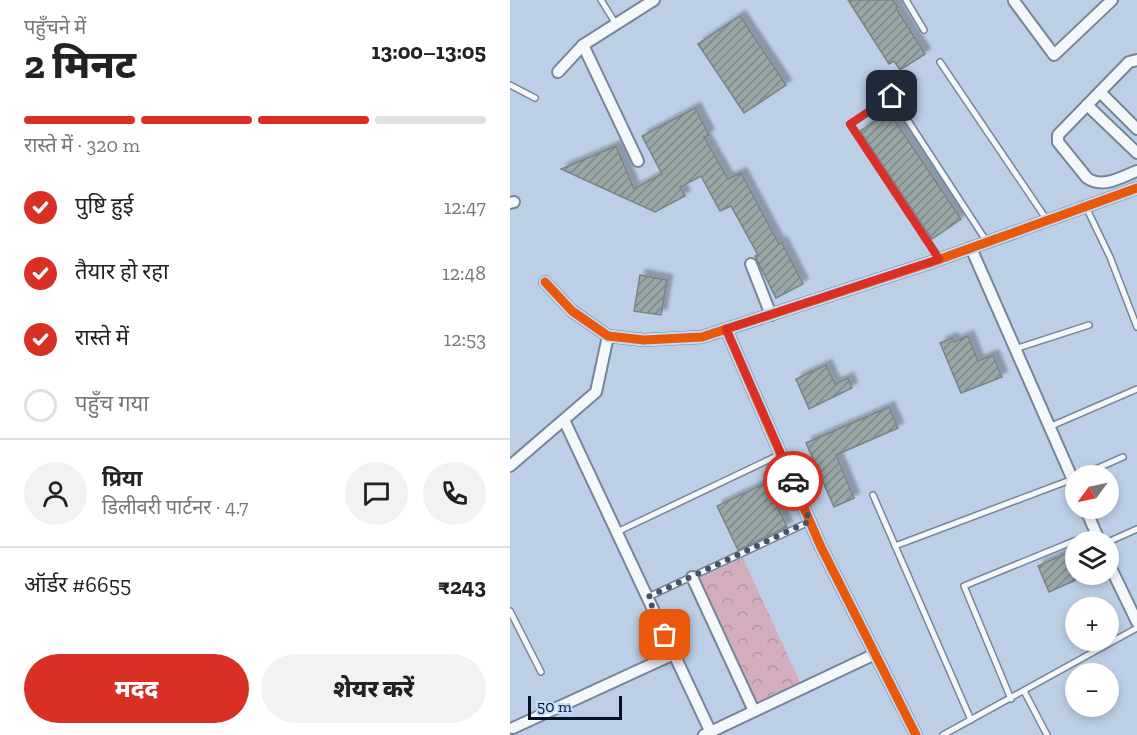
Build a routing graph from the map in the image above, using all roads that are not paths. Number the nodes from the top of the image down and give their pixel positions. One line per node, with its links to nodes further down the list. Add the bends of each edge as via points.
1 (601, 0): 6 (lane)
2 (654, 0): 6 (street)
3 (906, 0): 7 (lane)
4 (1016, 0): 5 (street, via 1054,55)
5 (1112, 0)
6 (616, 24): 8 (street)
7 (924, 30)
8 (583, 45): 11 (street); 18 (street)
9 (1137, 60): 13 (street, via 1129,62)
10 (940, 62): 22 (lane)
11 (558, 72)
12 (510, 85): 14 (lane)
13 (1100, 92): 15 (street); 16 (street)
14 (535, 98)
15 (1087, 105): 17 (street); 19 (street, via 1058,135 1058,142 1093,182 1103,184)
16 (1137, 129)
17 (1137, 153)
18 (638, 161)
19 (1137, 171)
20 (1137, 188): 21 (street)
21 (1085, 207): 22 (street); 30 (lane, via 1110,257)
22 (1047, 220): 23 (street)
23 (987, 242): 24 (street); 25 (lane, via 892,96 850,124)
24 (971, 248): 25 (street); 33 (street)
25 (939, 259): 28 (street)
26 (751, 264): 28 (street)
27 (545, 282): 32 (street, via 572,310)
28 (771, 315): 31 (street)
29 (1089, 325): 33 (lane)
30 (1137, 327)
31 (726, 329): 32 (street, via 702,338 644,340); 37 (street)
32 (608, 336): 35 (street, via 596,392)
33 (1015, 349): 36 (street)
34 (1137, 389): 36 (lane)
35 (564, 420): 41 (street); 46 (street)
36 (1049, 427): 39 (street)
37 (781, 454): 44 (street); 46 (lane)
38 (1123, 457): 40 (lane)
39 (1068, 465)
40 (1107, 465)
41 (510, 466)
42 (1065, 484): 48 (lane)
43 (873, 495): 48 (lane)
44 (810, 521): 50 (lane); 57 (street)
45 (1137, 529): 47 (lane)
46 (617, 532): 52 (street)
47 (1119, 537)
48 (895, 546): 62 (lane)
49 (1065, 549): 60 (lane, via 964,586)
50 (692, 577): 52 (lane); 61 (street)
51 (1119, 585): 54 (street)
52 (648, 597): 56 (street)
53 (510, 611): 58 (lane)
54 (1137, 622)
55 (1137, 628): 59 (lane)
56 (674, 654): 63 (street); 64 (street)
57 (875, 654): 61 (street); 65 (street)
58 (541, 672)
59 (1024, 691): 60 (lane); 67 (lane)
60 (1011, 699): 62 (lane)
61 (754, 711): 64 (street)
62 (971, 720): 66 (lane)
63 (513, 729)
64 (709, 734)
65 (916, 735)
66 (943, 735)
67 (1047, 735)

